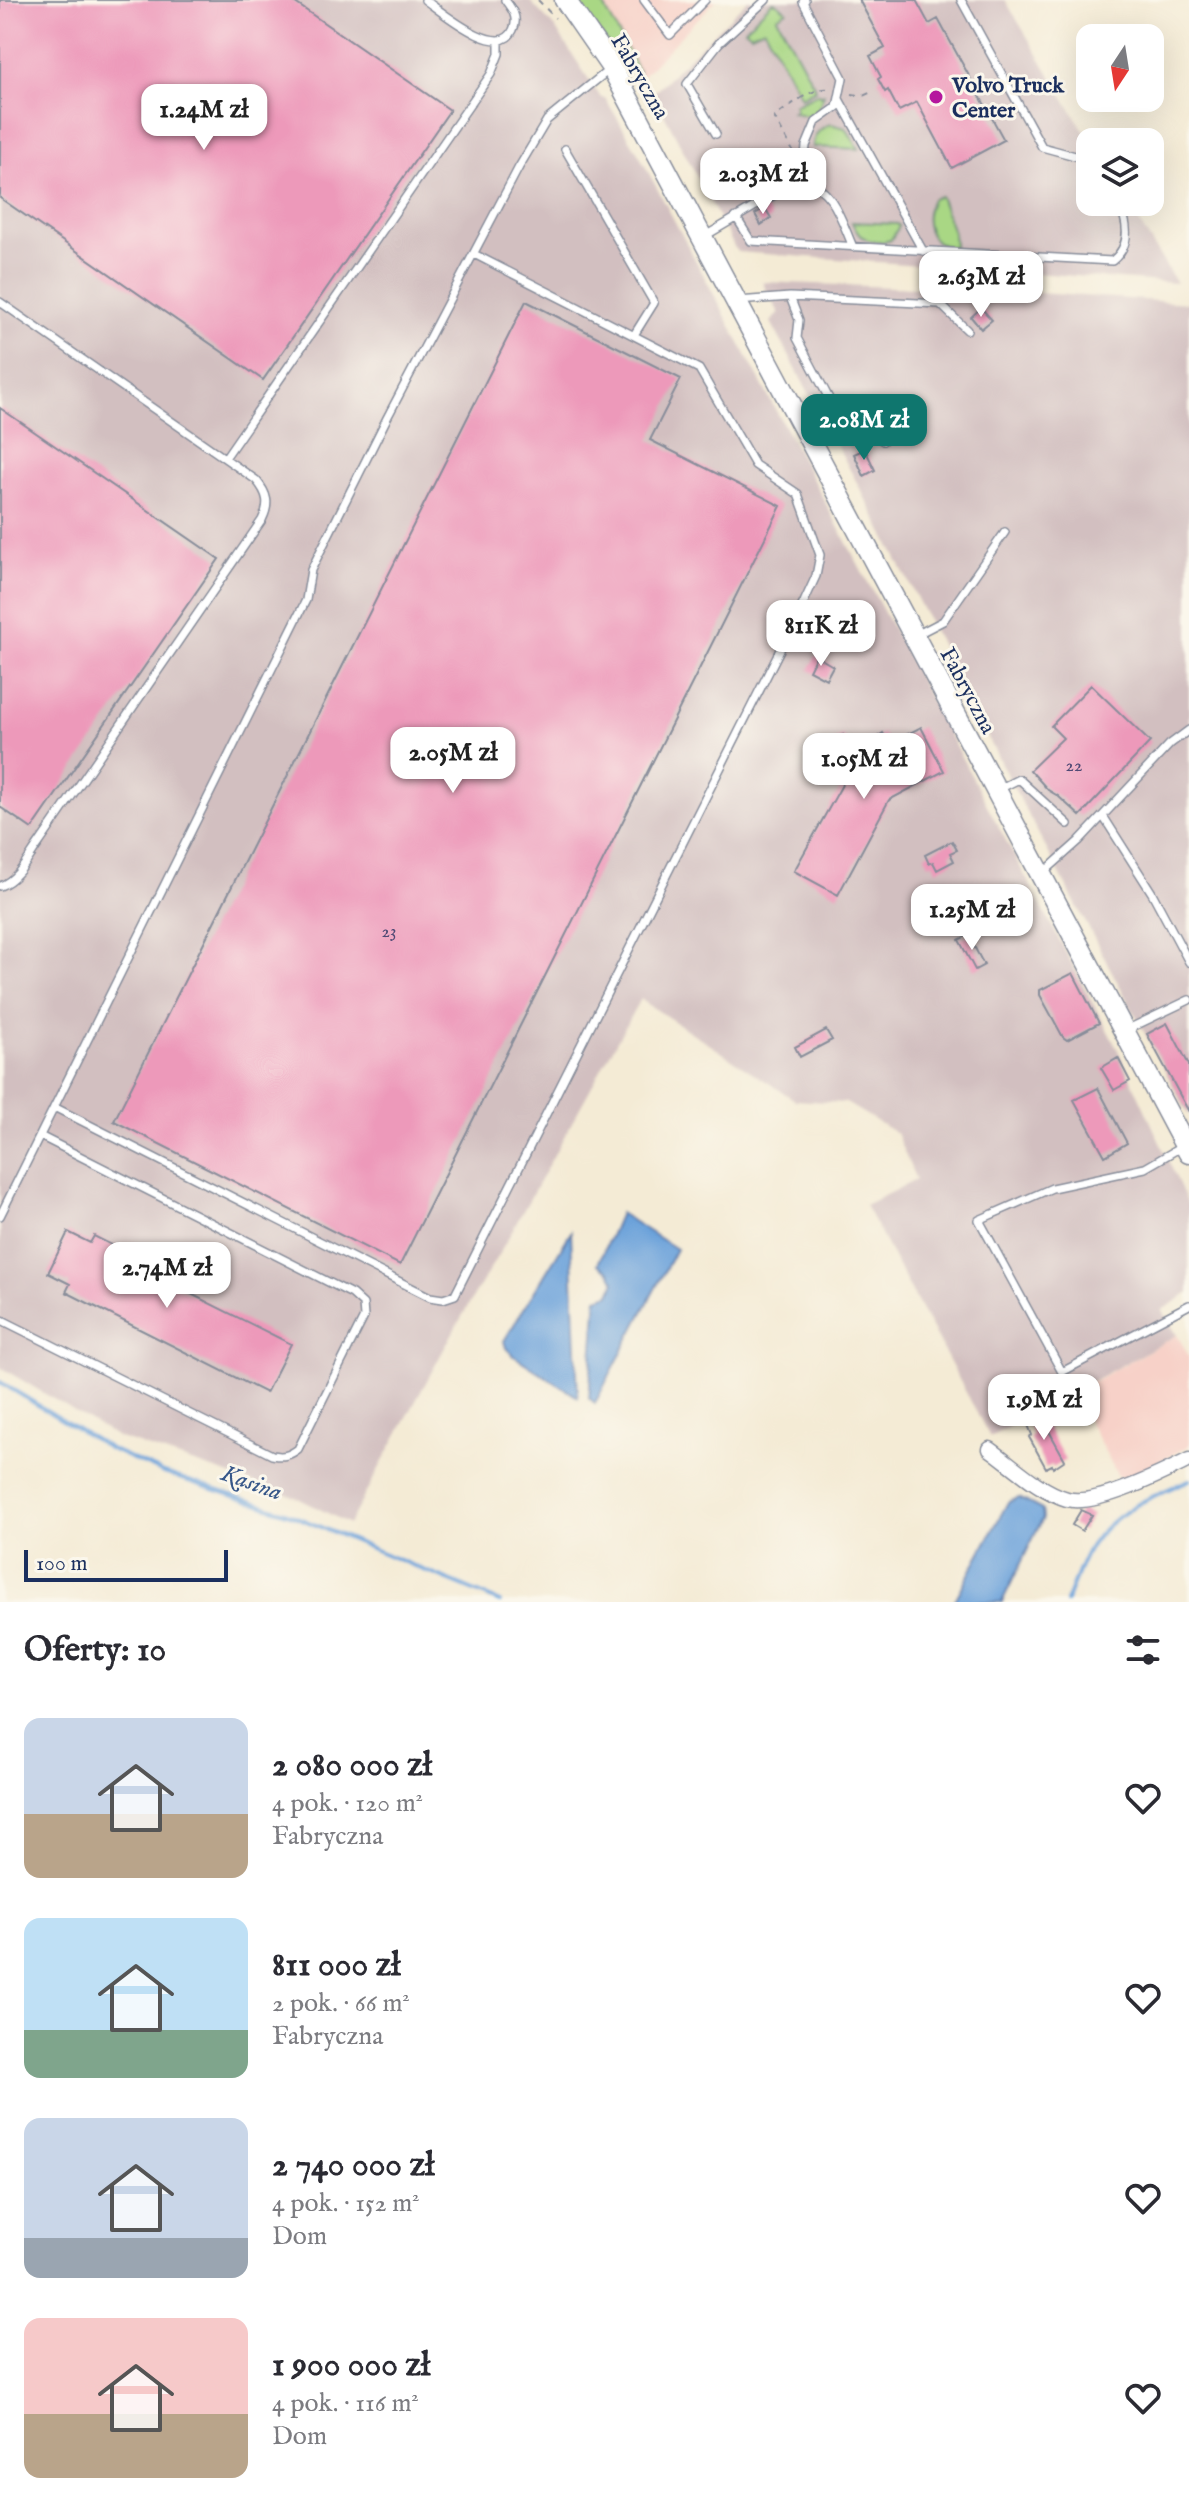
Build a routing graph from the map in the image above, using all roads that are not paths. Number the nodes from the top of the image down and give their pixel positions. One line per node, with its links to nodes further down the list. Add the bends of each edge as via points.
1 (425, 0): 9 (lane, via 473,33)
2 (505, 0): 9 (lane, via 513,10 514,28)
3 (565, 0): 10 (main road, Fabryczna)
4 (644, 0): 5 (lane, via 670,35)
5 (705, 0)
6 (766, 0): 12 (lane, via 719,43 687,84)
7 (961, 0): 14 (lane, via 1042,147)
8 (802, 1): 11 (lane, via 843,78)
9 (499, 40): 28 (lane, via 491,74)
10 (612, 68): 18 (main road, Fabryczna); 21 (lane, via 547,120)
11 (838, 98): 15 (lane, via 837,107 816,122 806,146); 20 (lane)
12 (716, 134)
13 (565, 149): 26 (lane, via 654,303)
14 (1076, 156)
15 (803, 178): 17 (lane); 19 (lane, via 831,199)
16 (1125, 216): 20 (lane, via 1127,228 1112,261)
17 (736, 217): 18 (lane); 19 (lane, via 751,241)
18 (702, 238): 23 (main road, Fabryczna)
19 (853, 247): 20 (lane)
20 (923, 251)
21 (474, 254): 26 (lane); 40 (lane, via 311,570 306,600)
22 (790, 297): 23 (lane); 25 (lane, via 940,304); 27 (lane, via 799,320 797,338 845,429 870,432)
23 (736, 301): 30 (main road, Fabryczna)
24 (0, 302): 28 (lane)
25 (967, 330)
26 (634, 335): 40 (lane, via 701,372 758,468 798,494 817,542 819,564 767,678 455,1295 430,1297)
27 (883, 441)
28 (225, 458): 36 (lane, via 264,490 264,516 15,876)
29 (1005, 532): 30 (lane, via 943,621)
30 (914, 636): 32 (main road, Fabryczna)
31 (1189, 730): 33 (lane)
32 (995, 791): 34 (lane, via 1019,779); 35 (main road, Fabryczna)
33 (1103, 816): 35 (lane); 37 (lane)
34 (1068, 824)
35 (1040, 875): 39 (main road, Fabryczna)
36 (0, 886)
37 (1189, 962)
38 (1189, 1000): 39 (lane)
39 (1124, 1031): 42 (main road, Fabryczna)
40 (54, 1107): 41 (lane)
41 (40, 1136): 43 (lane); 45 (lane, via 352,1294 363,1304 364,1317 298,1449 282,1456)
42 (1187, 1148): 44 (lane, via 1145,1168 1052,1188 979,1220 1062,1372)
43 (0, 1216)
44 (1189, 1305)
45 (0, 1319)
46 (990, 1449): 47 (street, via 1047,1491 1069,1500 1143,1483)
47 (1189, 1460)

